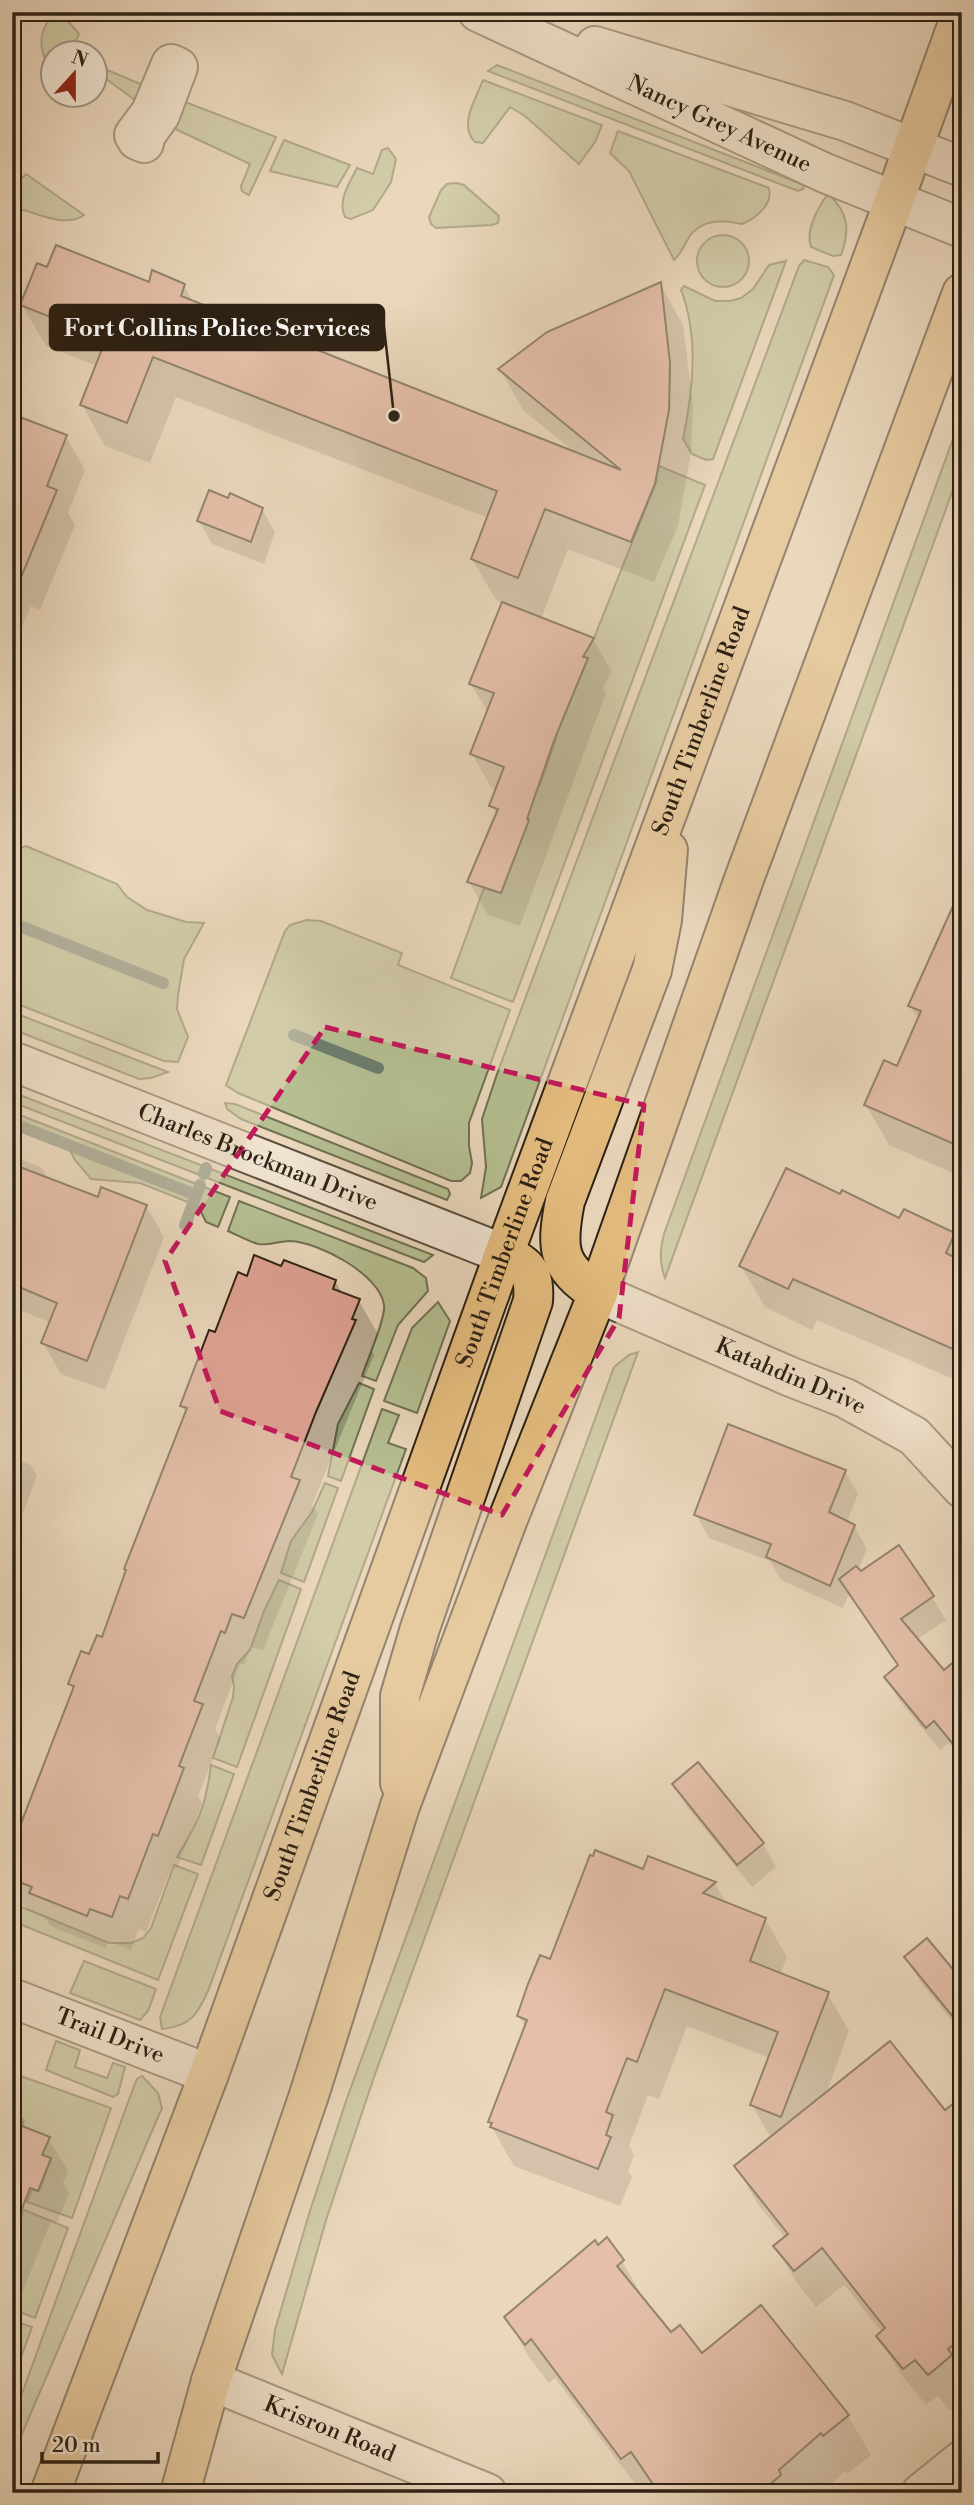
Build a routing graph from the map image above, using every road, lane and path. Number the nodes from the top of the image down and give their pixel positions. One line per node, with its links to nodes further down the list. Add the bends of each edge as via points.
1 (962, 12): 3 (main road, South Timberline Road)
2 (479, 13): 3 (street, Nancy Grey Avenue, via 656,62 832,117); 5 (street, Nancy Grey Avenue)
3 (913, 148): 4 (street, Nancy Grey Avenue); 5 (main road, South Timberline Road)
4 (962, 167)
5 (894, 201): 6 (street, Nancy Grey Avenue); 8 (main road, South Timberline Road)
6 (962, 228)
7 (962, 293): 11 (main road, via 749,866)
8 (674, 796): 10 (main road, South Timberline Road); 11 (main road, via 662,920 652,970 565,1201 559,1230 563,1258 577,1280)
9 (12, 1061): 10 (street, Charles Brockman Drive)
10 (505, 1254): 13 (main road, via 529,1271 533,1301 400,1696); 15 (main road, South Timberline Road)
11 (598, 1293): 12 (street, Katahdin Drive, via 845,1398 914,1436); 13 (main road)
12 (962, 1488)
13 (400, 1807): 16 (main road, via 309,2095)
14 (12, 1998): 15 (street, Trail Drive)
15 (209, 2074): 18 (main road, South Timberline Road)
16 (211, 2381): 19 (main road); 20 (street, Krisron Road)
17 (962, 2460): 21 (street)
18 (50, 2493)
19 (180, 2493)
20 (487, 2493)
21 (921, 2493)

